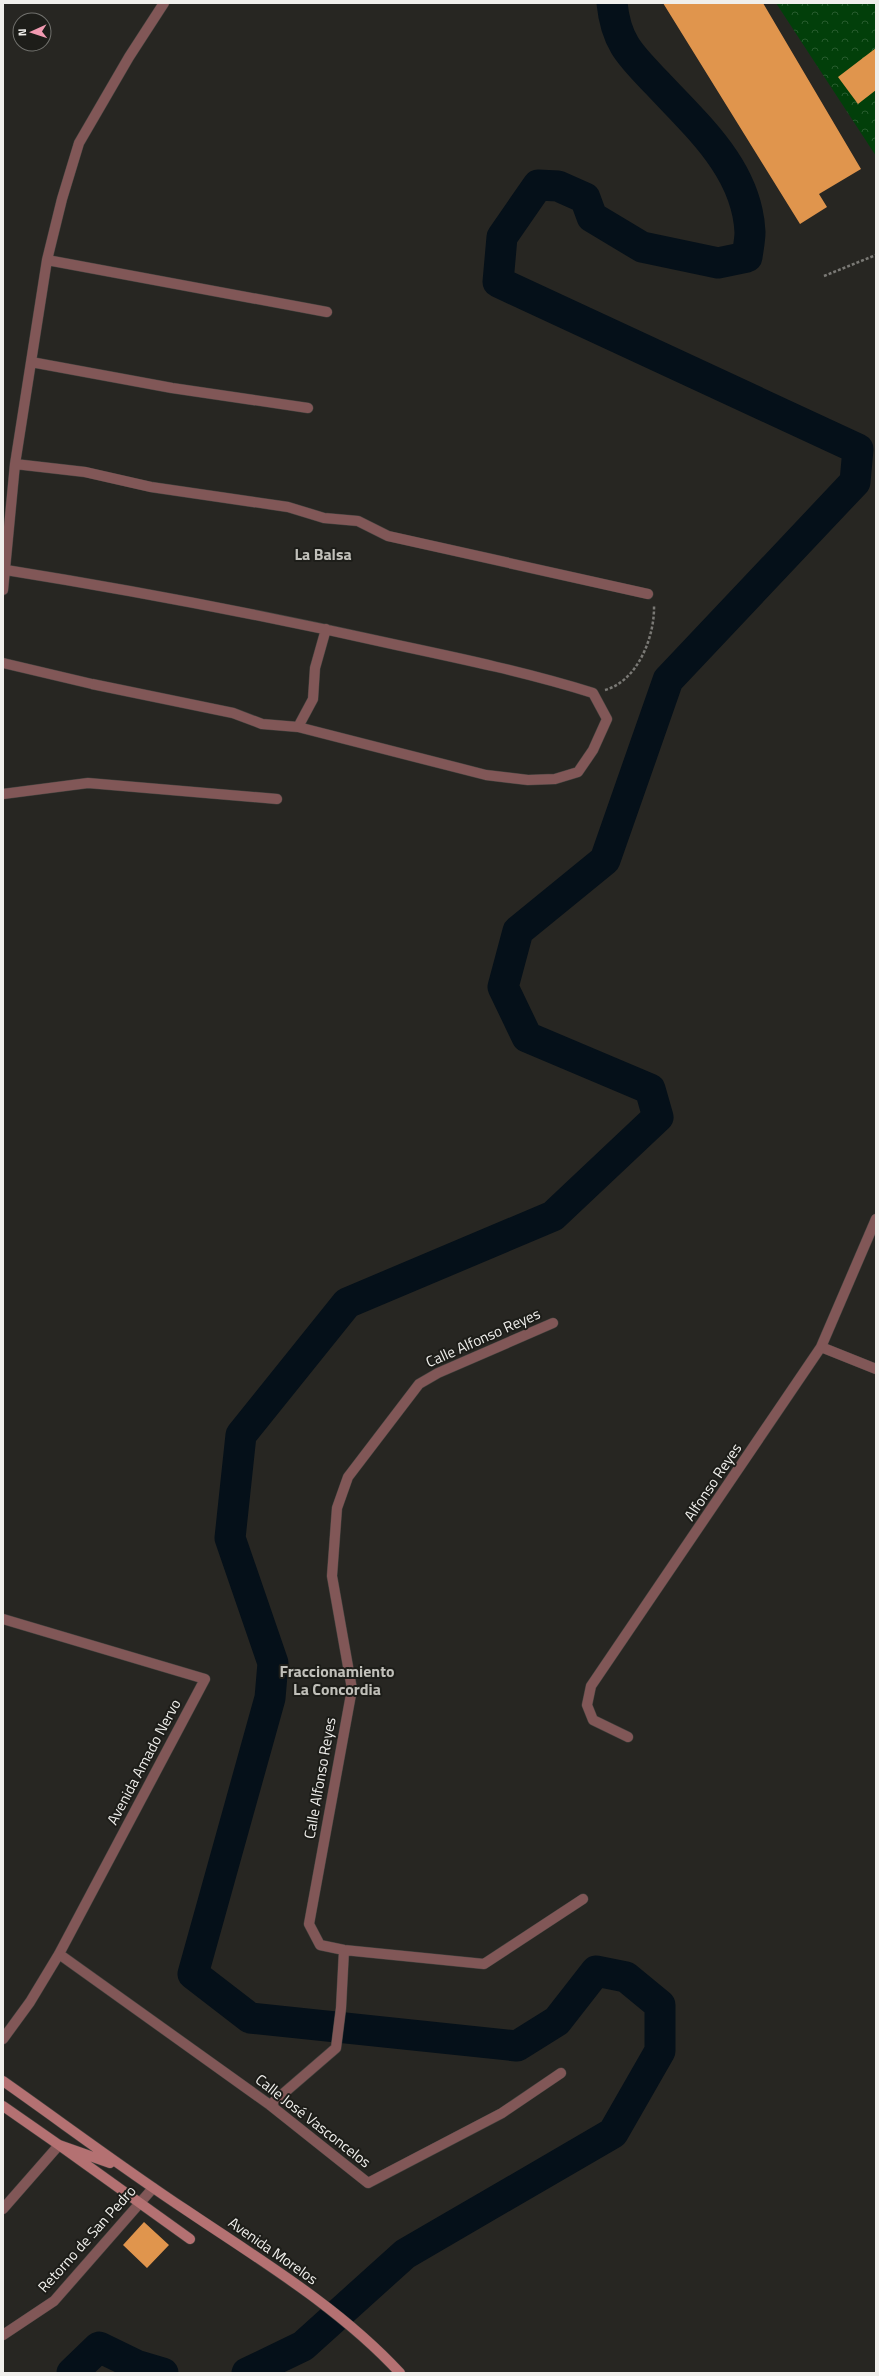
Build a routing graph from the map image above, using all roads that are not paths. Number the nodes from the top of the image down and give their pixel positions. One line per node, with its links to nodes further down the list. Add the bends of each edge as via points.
1 (164, 3): 2 (street, via 79,143)
2 (47, 260): 3 (street); 4 (street)
3 (327, 312)
4 (32, 362): 5 (street, via 172,388); 6 (street)
5 (308, 408)
6 (15, 464): 7 (street); 9 (street, via 85,472 151,487 288,507 324,518 358,521 388,536)
7 (6, 570): 8 (street); 10 (street, via 121,588)
8 (3, 590)
9 (648, 594)
10 (326, 629): 12 (street, via 315,668 313,699); 12 (street, via 545,678 593,693 607,719 593,750 578,772 555,778 528,780 486,775)
11 (3, 663): 12 (street, via 233,713 262,724)
12 (298, 727)
13 (3, 794): 14 (street, via 88,783)
14 (277, 799)
15 (876, 1219): 17 (street, Alfonso Reyes)
16 (553, 1323): 22 (street, Calle Alfonso Reyes, via 438,1373 419,1384 348,1477 337,1508 332,1576 352,1689 309,1924 320,1945)
17 (822, 1347): 18 (street); 20 (street, Alfonso Reyes, via 591,1686 587,1705 593,1720)
18 (876, 1369)
19 (3, 1619): 23 (street, Avenida Amado Nervo, via 205,1679)
20 (628, 1737)
21 (583, 1899): 22 (street, Calle Alfonso Reyes, via 484,1964)
22 (344, 1950): 27 (street, via 336,2048)
23 (59, 1954): 24 (street, Avenida Amado Nervo, via 30,2002); 27 (street, Calle José Vasconcelos)
24 (3, 2039)
25 (561, 2073): 27 (street, Calle José Vasconcelos, via 502,2113 368,2183)
26 (3, 2081): 30 (main road, Avenida Morelos)
27 (270, 2105)
28 (3, 2106): 29 (main road, Avenida Morelos)
29 (59, 2145): 30 (main road, Avenida Morelos); 32 (main road, Avenida Morelos); 33 (street)
30 (119, 2166): 31 (main road, Avenida Morelos)
31 (153, 2188): 32 (street, Retorno de San Pedro); 36 (main road, Avenida Morelos, via 298,2285 378,2350)
32 (140, 2203): 34 (main road, Avenida Morelos); 35 (street, Retorno de San Pedro, via 54,2301)
33 (3, 2210)
34 (190, 2239)
35 (3, 2335)
36 (400, 2373)

